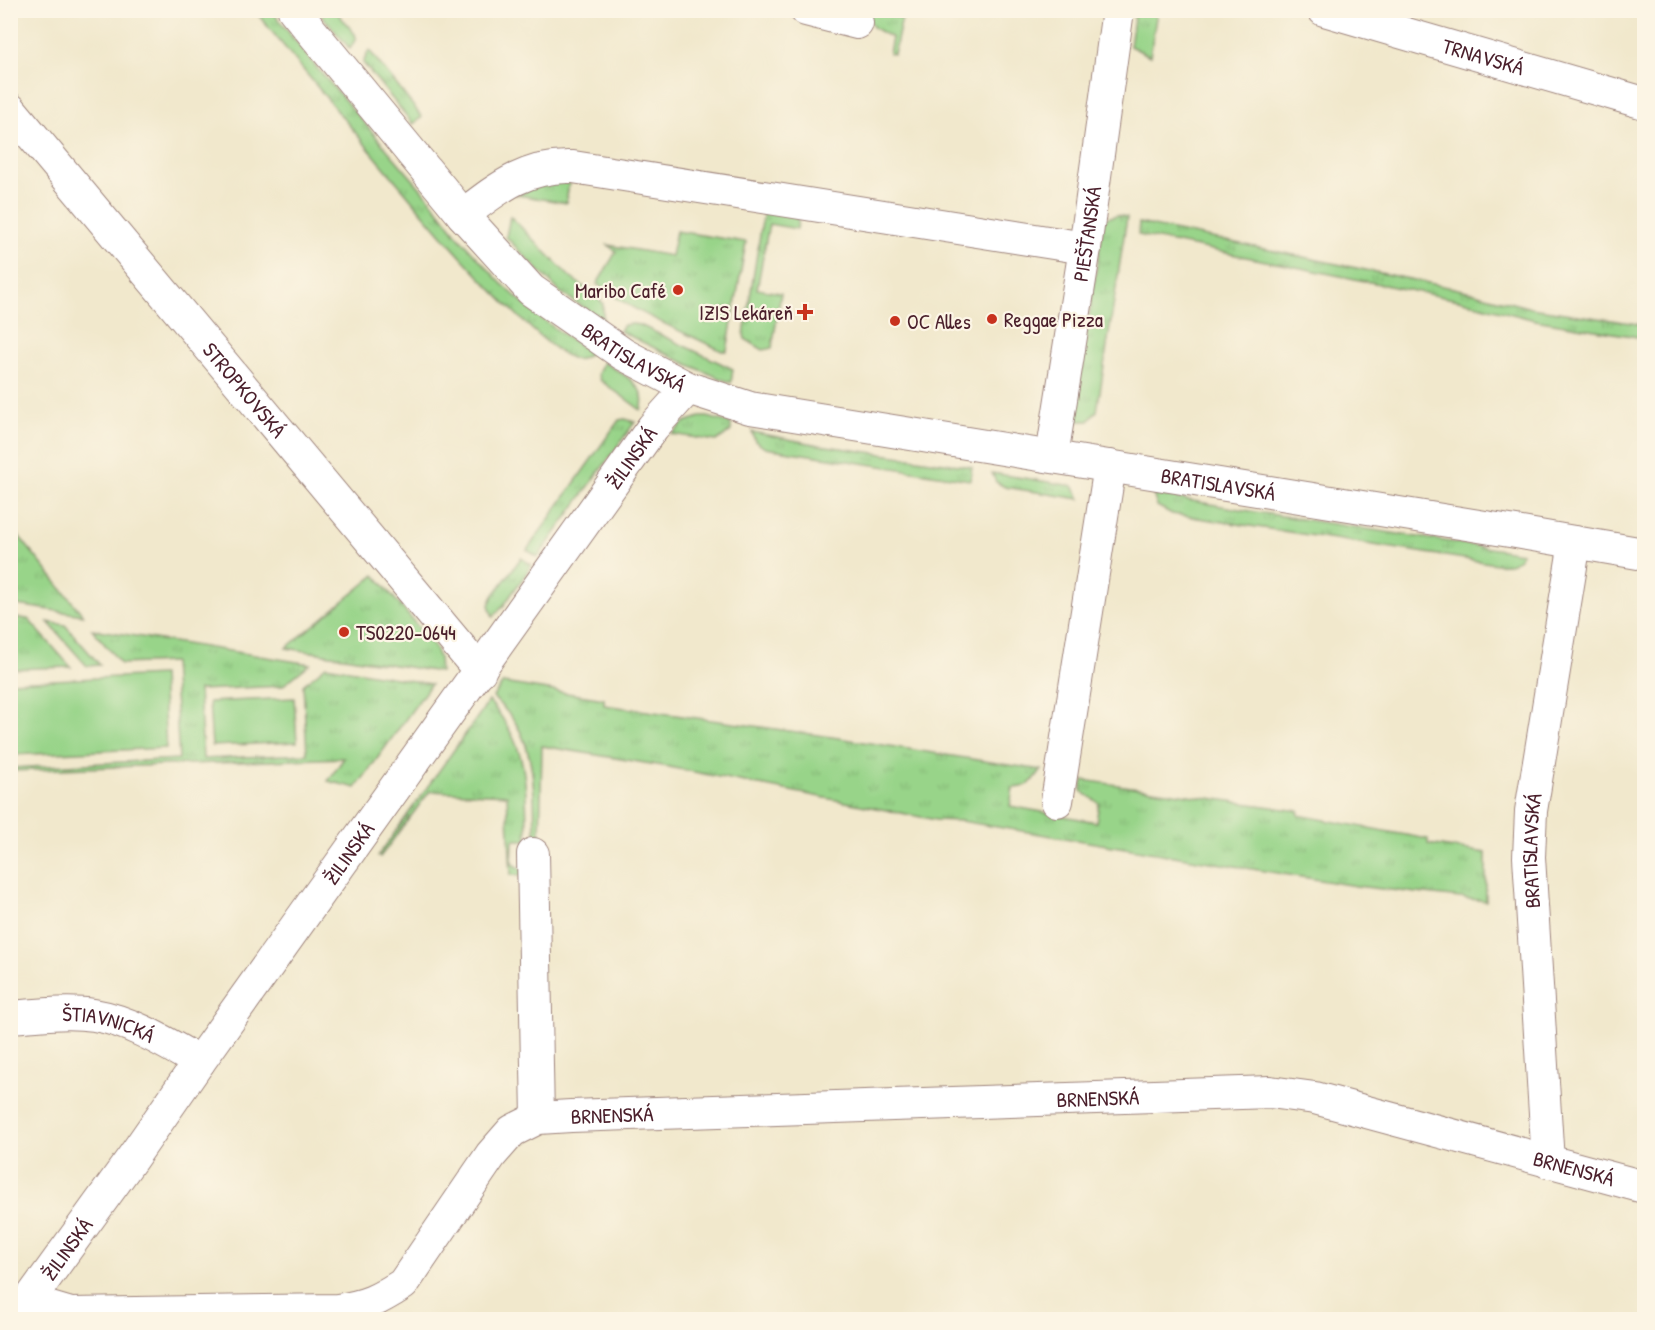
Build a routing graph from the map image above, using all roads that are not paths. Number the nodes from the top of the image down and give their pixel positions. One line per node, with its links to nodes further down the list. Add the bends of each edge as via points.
1 (294, 10): 8 (street, BRATISLAVSKÁ)
2 (806, 10): 5 (street)
3 (1118, 10): 9 (street, PIEŠŤANSKÁ)
4 (1324, 10): 6 (street, TRNAVSKÁ)
5 (857, 23)
6 (1644, 104)
7 (10, 109): 15 (street, STROPKOVSKÁ)
8 (463, 215): 9 (street, via 488,195 532,171 573,167); 10 (street, BRATISLAVSKÁ, via 531,290 623,354)
9 (1085, 248): 11 (street, PIEŠŤANSKÁ)
10 (688, 388): 11 (street, BRATISLAVSKÁ, via 750,408); 15 (street, ŽILINSKÁ, via 653,427)
11 (1052, 456): 12 (street, BRATISLAVSKÁ)
12 (1110, 466): 13 (street, BRATISLAVSKÁ); 16 (street)
13 (1575, 542): 14 (street, BRATISLAVSKÁ); 21 (street, BRATISLAVSKÁ, via 1531,811 1529,846)
14 (1644, 554)
15 (480, 671): 19 (street, ŽILINSKÁ)
16 (1057, 801)
17 (533, 854): 20 (street)
18 (10, 1017): 19 (street, ŠTIAVNICKÁ, via 94,1015 135,1028)
19 (199, 1062): 23 (street, ŽILINSKÁ)
20 (538, 1118): 21 (street, BRNENSKÁ, via 1270,1092 1315,1098); 23 (street, BRNENSKÁ, via 512,1131 491,1155 403,1284 361,1307 71,1314)
21 (1548, 1162): 22 (street, BRNENSKÁ)
22 (1644, 1187)
23 (21, 1310)

